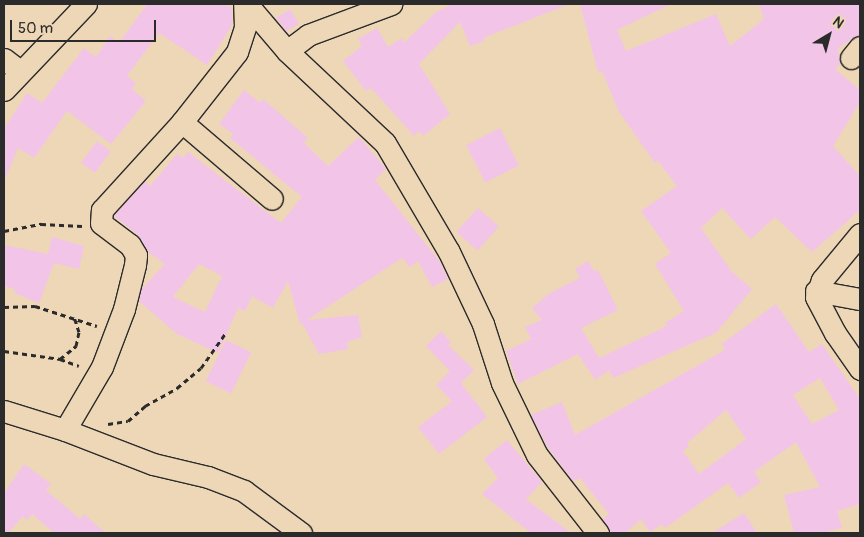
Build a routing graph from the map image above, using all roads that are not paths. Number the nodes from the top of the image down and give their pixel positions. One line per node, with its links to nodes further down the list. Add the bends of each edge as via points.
1 (86, 4): 5 (street)
2 (246, 4): 4 (street); 7 (street, via 245,27 237,52)
3 (391, 4): 4 (street, via 308,35)
4 (287, 51): 16 (street, via 384,143 449,252 483,324 502,383 537,455)
5 (12, 65): 6 (street)
6 (4, 90)
7 (182, 122): 8 (street); 14 (street, via 105,204 101,223 130,245 136,255 117,330 99,373)
8 (272, 200)
9 (860, 234): 10 (street)
10 (816, 291): 11 (street); 12 (street, via 817,302)
11 (860, 299)
12 (860, 369)
13 (4, 411): 14 (street)
14 (65, 430): 15 (street, via 153,464 208,477 244,491)
15 (301, 533)
16 (598, 533)

